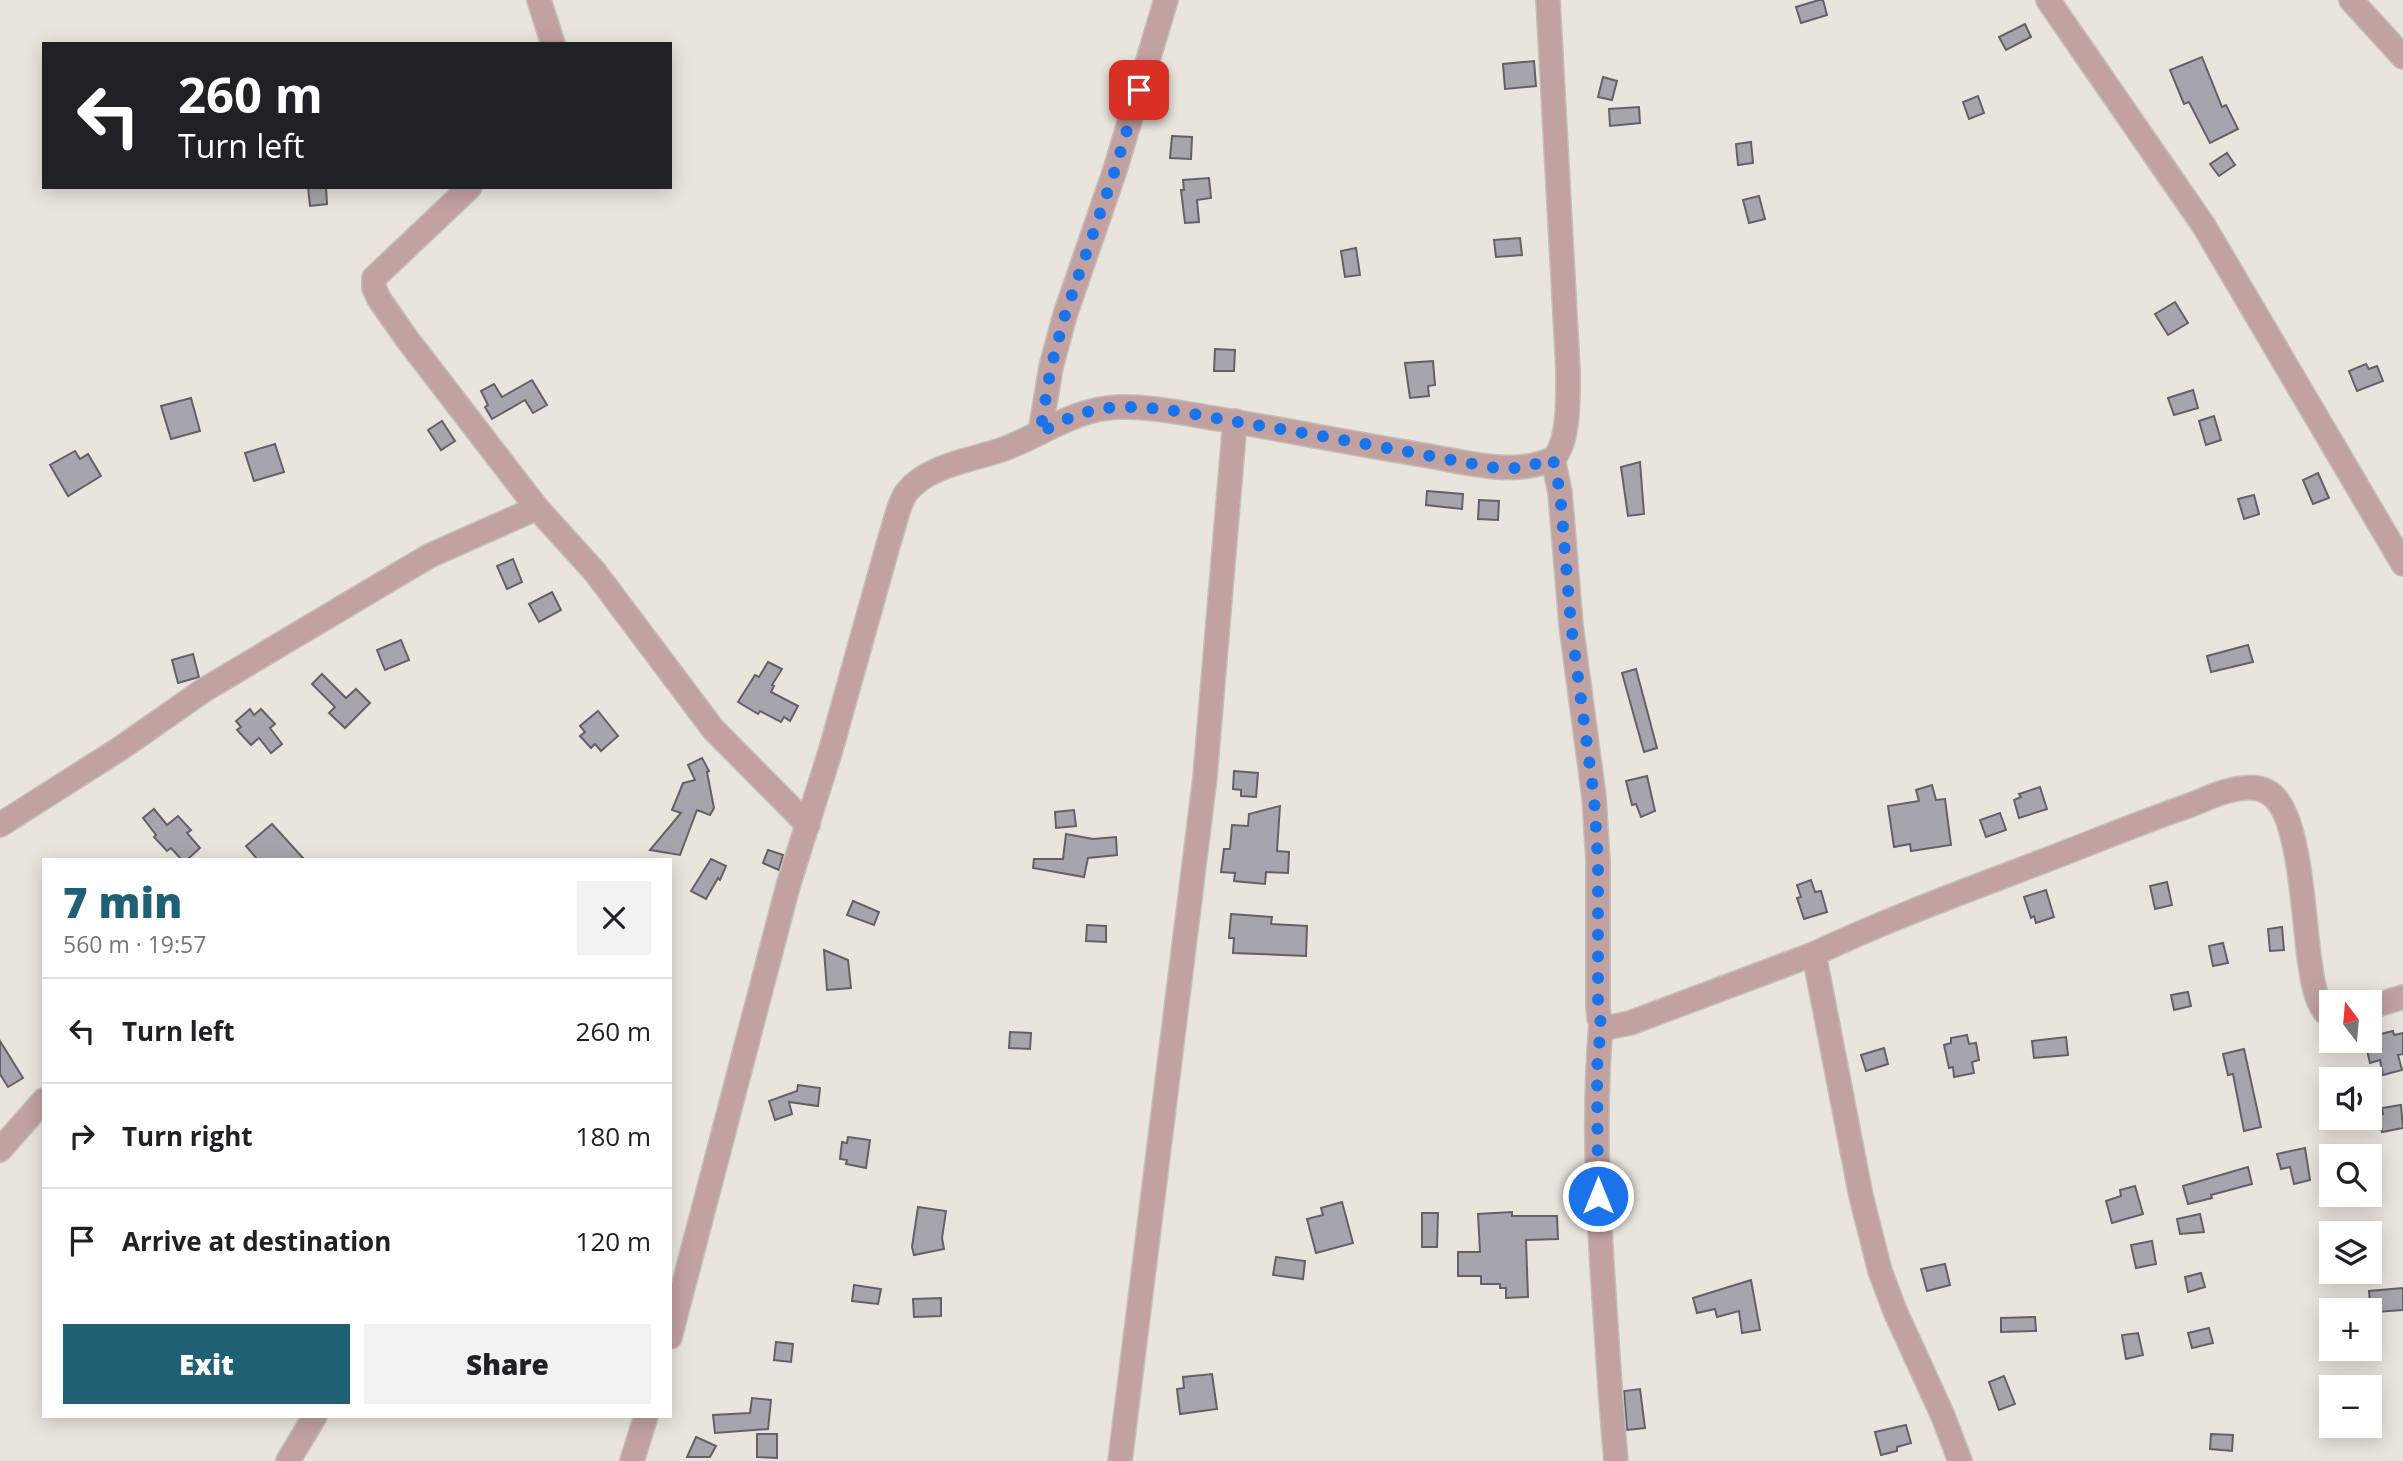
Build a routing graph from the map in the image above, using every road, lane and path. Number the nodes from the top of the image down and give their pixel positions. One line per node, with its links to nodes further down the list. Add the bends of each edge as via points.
1 (539, 0): 6 (street)
2 (1166, 0): 10 (street, via 1065,315)
3 (1548, 0): 11 (street, via 1568,370 1568,412)
4 (2049, 0): 13 (street, via 2204,226)
5 (2351, 0): 7 (street)
6 (552, 42)
7 (2403, 57)
8 (468, 189): 12 (street, via 374,278 374,288 407,339)
9 (1235, 421): 10 (street, via 1119,407 1063,419); 11 (street, via 1496,468 1521,468); 28 (street, via 1205,777)
10 (1040, 433): 15 (street, via 919,479 905,495)
11 (1553, 459): 20 (street, via 1594,797)
12 (537, 508): 14 (street, via 429,556 204,690); 15 (street, via 595,572 713,729)
13 (2403, 564)
14 (0, 825)
15 (808, 825): 23 (street, via 763,976)
16 (1814, 954): 18 (street, via 2149,819 2249,787 2273,795 2289,825); 20 (street, via 1619,1027); 30 (street, via 1873,1247 1895,1311)
17 (2403, 997): 19 (street)
18 (2319, 1000)
19 (2382, 1003)
20 (1601, 1024): 29 (street, via 1598,1196)
21 (42, 1102): 22 (street)
22 (0, 1150)
23 (672, 1330)
24 (314, 1418): 26 (street)
25 (645, 1418): 27 (street)
26 (288, 1461)
27 (632, 1461)
28 (1120, 1461)
29 (1616, 1461)
30 (1960, 1461)

